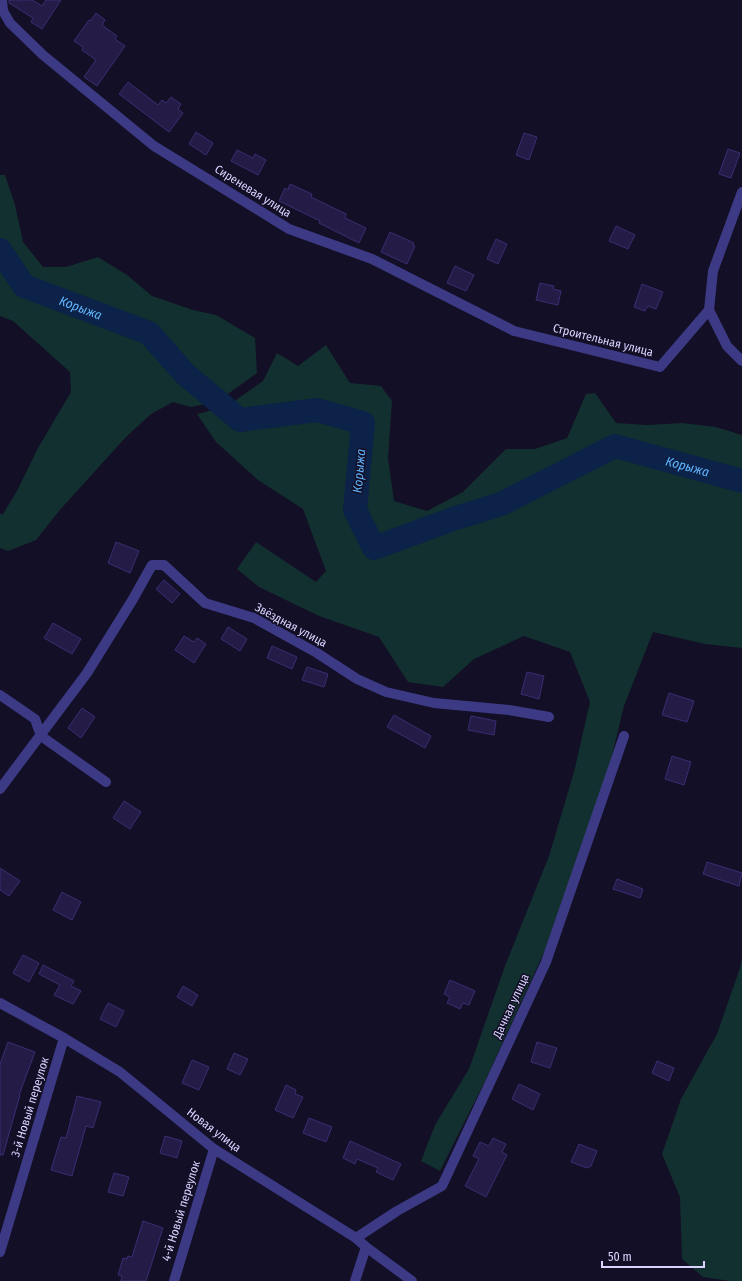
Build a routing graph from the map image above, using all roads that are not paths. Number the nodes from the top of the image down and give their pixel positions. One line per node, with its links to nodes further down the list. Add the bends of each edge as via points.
1 (2, 0): 2 (street, Сиреневая улица)
2 (5, 23): 5 (street, Сиреневая улица, via 154,146 289,229 372,259)
3 (742, 192): 4 (street, via 713,271)
4 (709, 310): 5 (street, Строительная улица, via 660,367); 6 (street, via 727,346)
5 (514, 331)
6 (742, 361)
7 (0, 695): 9 (street, via 35,719)
8 (549, 718): 9 (street, Звёздная улица, via 509,710 434,703 386,692 357,679 254,618 205,603 164,565 152,566 87,673)
9 (40, 736): 11 (street); 12 (street, Звёздная улица)
10 (624, 736): 16 (street, Дачная улица, via 546,962 442,1186)
11 (106, 782)
12 (0, 789)
13 (0, 1003): 14 (street, Новая улица)
14 (64, 1038): 15 (street, Новая улица, via 120,1072); 18 (street, 3-й Новый переулок)
15 (214, 1149): 16 (street, Новая улица); 19 (street, 4-й Новый переулок)
16 (356, 1238): 17 (street, Новая улица)
17 (366, 1246): 20 (street); 21 (street, Новая улица)
18 (0, 1252)
19 (174, 1281)
20 (355, 1281)
21 (412, 1281)

